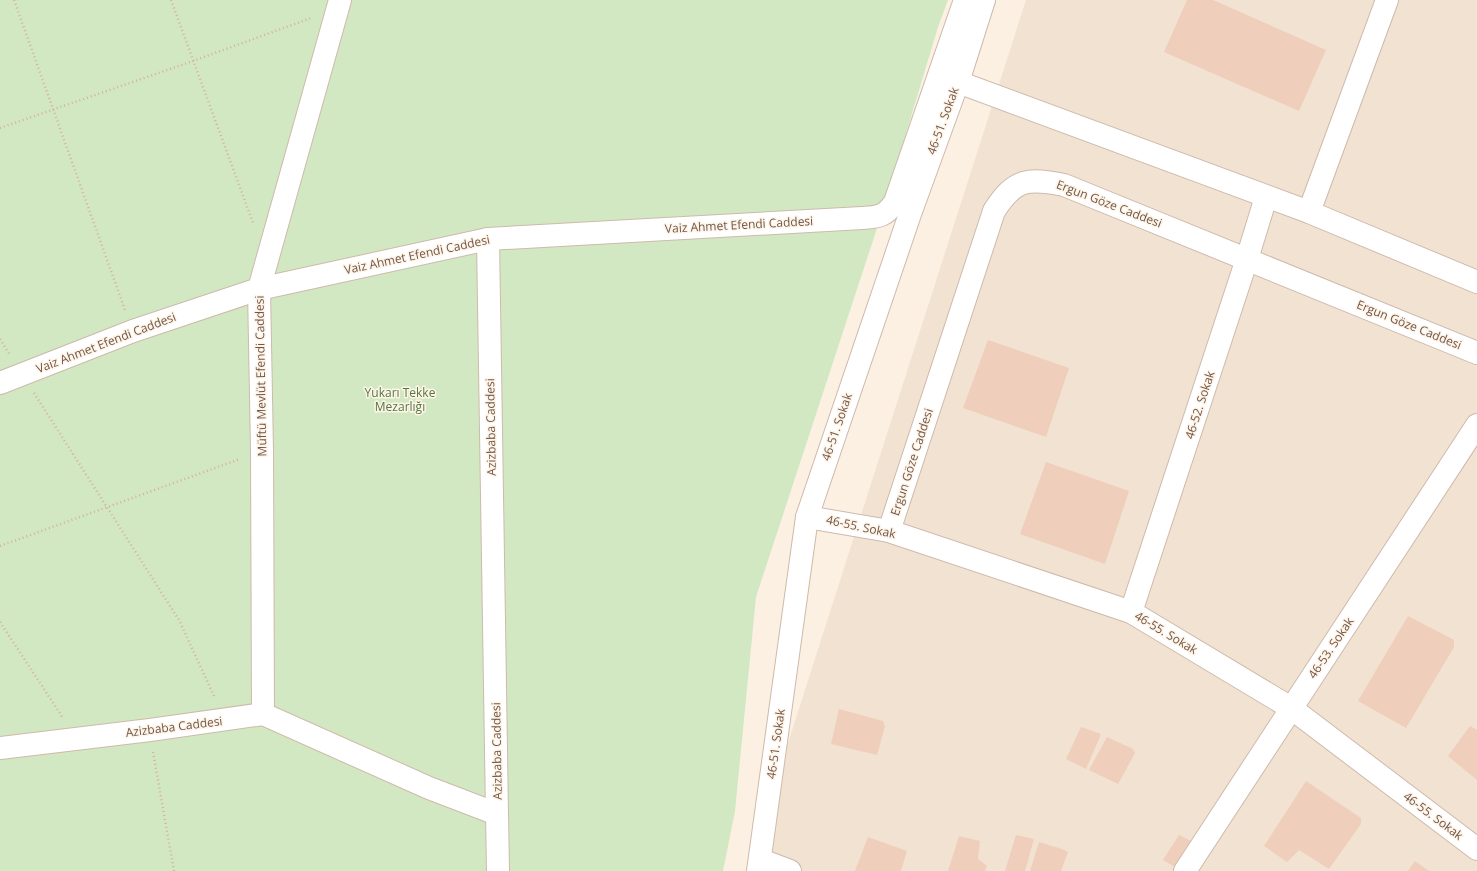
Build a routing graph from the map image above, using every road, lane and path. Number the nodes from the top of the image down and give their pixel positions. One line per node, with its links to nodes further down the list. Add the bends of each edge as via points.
1 (14, 0): 8 (path)
2 (171, 0): 6 (path)
3 (969, 0): 7 (street, 46-51. Sokak); 11 (street, 46-51. Sokak)
4 (1386, 0): 12 (street)
5 (339, 4): 6 (path); 17 (street, Müftü Mevlüt Efendi Caddesi)
6 (193, 61): 8 (path); 13 (path)
7 (958, 82): 10 (street); 25 (street, 46-51. Sokak, via 910,214)
8 (52, 109): 9 (path); 18 (path)
9 (0, 128)
10 (1266, 197): 12 (street); 15 (street, 46-52. Sokak)
11 (894, 202): 14 (street, Vaiz Ahmet Efendi Caddesi, via 889,211 877,217)
12 (1309, 212): 16 (street)
13 (253, 224)
14 (488, 239): 17 (street, Vaiz Ahmet Efendi Caddesi); 36 (street, Azizbaba Caddesi)
15 (1248, 259): 19 (street, Ergun Göze Caddesi); 26 (street, Ergun Göze Caddesi, via 1064,185 1043,180 1015,186 994,211); 28 (street, 46-52. Sokak)
16 (1477, 282)
17 (259, 289): 18 (street, Vaiz Ahmet Efendi Caddesi); 23 (street, Müftü Mevlüt Efendi Caddesi)
18 (133, 331): 20 (street, Vaiz Ahmet Efendi Caddesi)
19 (1477, 353)
20 (22, 375): 21 (street, Vaiz Ahmet Efendi Caddesi); 24 (path)
21 (0, 383)
22 (1477, 425): 30 (street, 46-53. Sokak)
23 (262, 450): 24 (path); 31 (street, Müftü Mevlüt Efendi Caddesi)
24 (107, 507): 27 (path); 32 (path, via 179,620)
25 (807, 517): 26 (street, 46-55. Sokak); 38 (street, 46-51. Sokak)
26 (889, 532): 28 (street, 46-55. Sokak)
27 (0, 546)
28 (1131, 612): 30 (street, 46-55. Sokak)
29 (0, 622): 34 (path)
30 (1291, 708): 37 (street, 46-55. Sokak); 42 (street, 46-53. Sokak)
31 (263, 714): 32 (street, Azizbaba Caddesi); 36 (street, Azizbaba Caddesi, via 429,788)
32 (225, 720): 33 (street, Azizbaba Caddesi)
33 (150, 730): 34 (street, Azizbaba Caddesi); 39 (path)
34 (77, 739): 35 (street, Azizbaba Caddesi)
35 (0, 748)
36 (498, 814): 40 (street)
37 (1477, 849)
38 (760, 866): 41 (street)
39 (174, 871)
40 (498, 871)
41 (790, 871)
42 (1185, 871)

